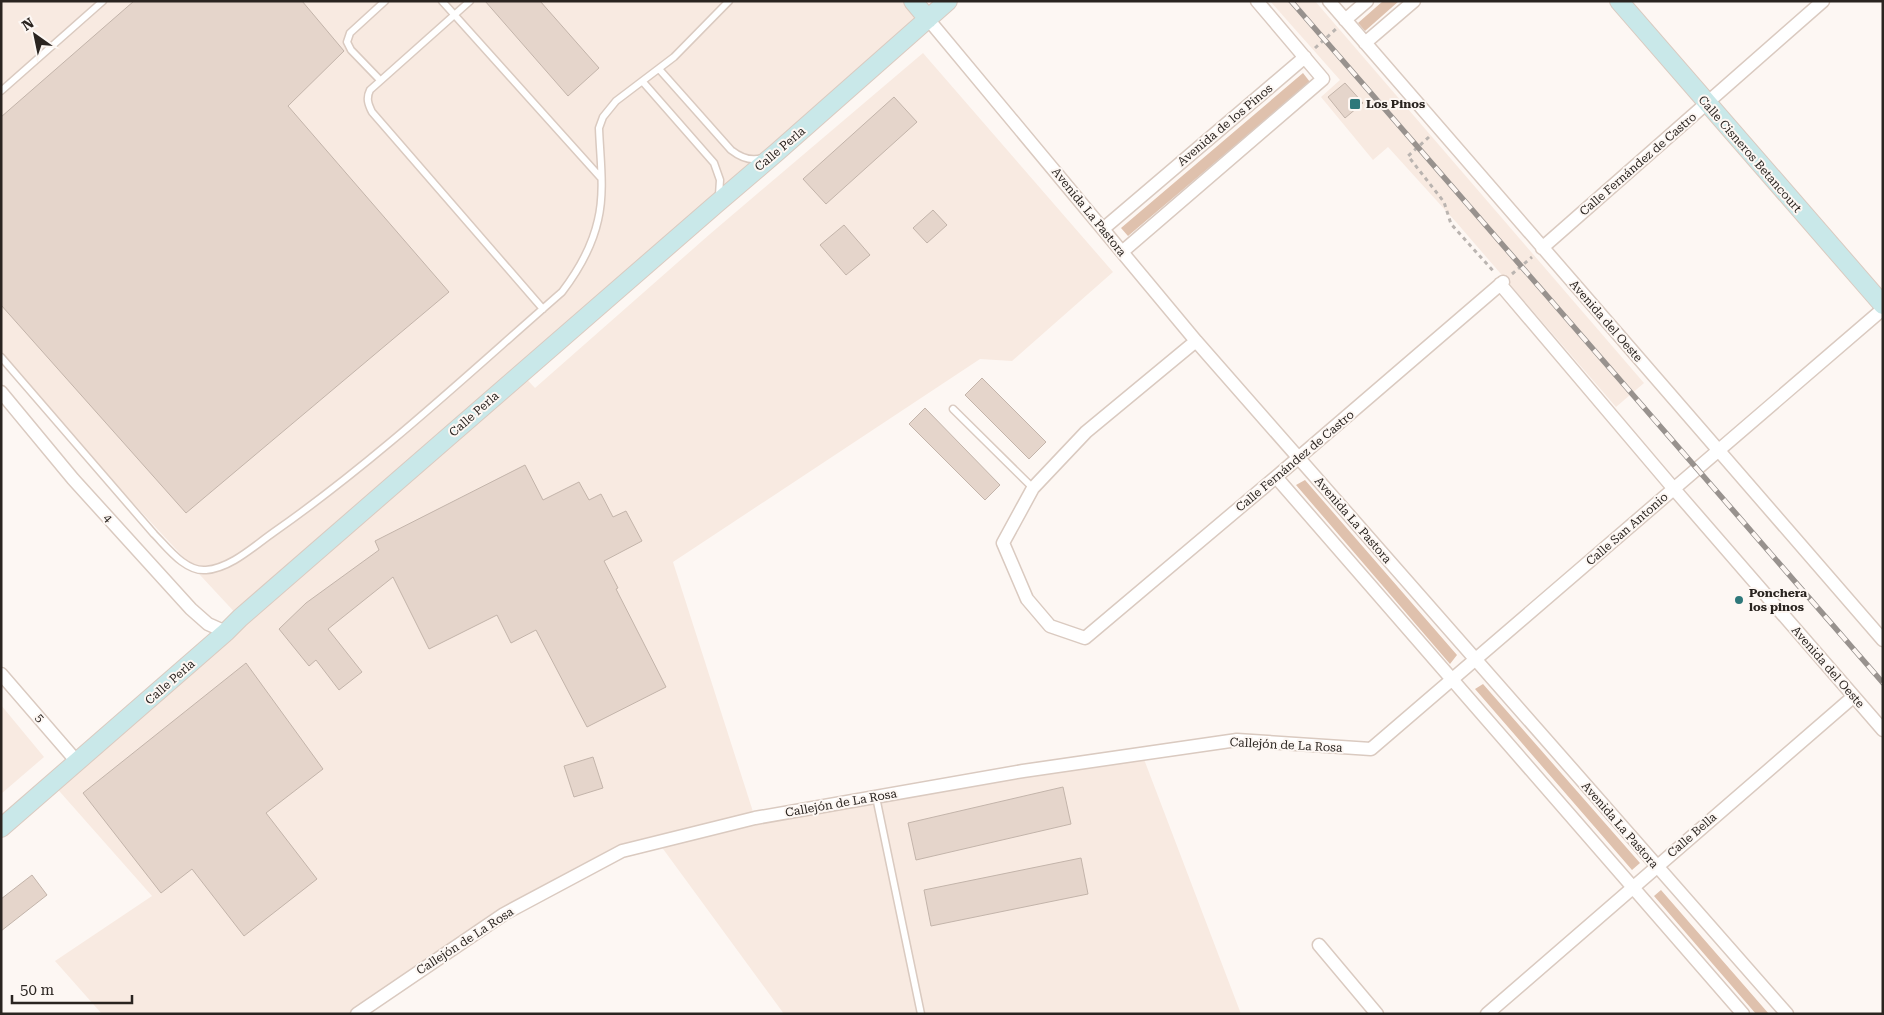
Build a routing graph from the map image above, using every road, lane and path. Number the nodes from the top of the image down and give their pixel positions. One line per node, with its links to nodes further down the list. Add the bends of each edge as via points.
1 (103, 1): 22 (lane)
2 (385, 1): 20 (lane, via 350,33 347,42)
3 (442, 1): 14 (lane)
4 (470, 1): 14 (lane)
5 (729, 1): 19 (lane)
6 (913, 1): 15 (main road)
7 (948, 1): 15 (main road, Calle Perla)
8 (1257, 1): 18 (street)
9 (1329, 1): 16 (street, Avenida del Oeste)
10 (1367, 1): 16 (street)
11 (1414, 1): 17 (street)
12 (1618, 1): 23 (main road, Calle Cisneros Betancourt)
13 (1823, 1): 23 (street, Calle Fernández de Castro)
14 (454, 16): 20 (lane); 26 (lane)
15 (928, 18): 25 (main road, Calle Perla); 28 (street, Avenida La Pastora)
16 (1345, 20): 17 (street, Avenida del Oeste); 18 (path)
17 (1365, 43): 24 (street, Avenida del Oeste)
18 (1305, 57): 28 (street, Avenida de los Pinos); 30 (street, via 1324,79)
19 (659, 69): 21 (lane); 25 (lane, via 738,156 758,160)
20 (380, 80): 33 (lane, via 368,94 368,106 372,112)
21 (643, 82): 26 (lane, via 616,101 603,117 599,128); 27 (lane, via 714,163 720,189)
22 (1, 90)
23 (1706, 104): 29 (street, Calle Fernández de Castro); 32 (main road, Calle Cisneros Betancourt)
24 (1440, 129): 29 (street, Avenida del Oeste); 31 (path, via 1408,156 1444,202 1451,224)
25 (777, 152): 27 (main road, Calle Perla)
26 (600, 178): 33 (lane, via 598,220 586,254 562,292)
27 (715, 204): 44 (main road, Calle Perla)
28 (1104, 229): 30 (street, Avenida La Pastora)
29 (1542, 248): 31 (path); 39 (street, Avenida del Oeste)
30 (1122, 252): 35 (street, Avenida La Pastora)
31 (1501, 283): 40 (street, Calle Fernández de Castro); 43 (street, Avenida del Oeste)
32 (1883, 305)
33 (543, 309): 36 (lane, via 310,507 223,566 204,570 189,566 154,534)
34 (1883, 309): 39 (street, Calle San Antonio)
35 (1196, 341): 40 (street, Avenida La Pastora); 42 (street, via 1086,432)
36 (1, 357)
37 (1, 392): 44 (street, 4, via 73,479 192,610 208,624)
38 (953, 409): 42 (lane)
39 (1718, 451): 43 (street, Calle San Antonio); 45 (street, Avenida del Oeste)
40 (1298, 458): 41 (street, Calle Fernández de Castro); 46 (street, Avenida La Pastora)
41 (1276, 477): 42 (street, Calle Fernández de Castro, via 1085,638 1050,626 1027,600 1003,543); 48 (street)
42 (1032, 488)
43 (1674, 489): 46 (street, Calle San Antonio); 49 (street, Avenida del Oeste)
44 (226, 632): 52 (main road, Calle Perla)
45 (1883, 640)
46 (1475, 660): 48 (street, Calle San Antonio); 55 (street, Avenida La Pastora)
47 (1, 674): 52 (street, 5)
48 (1452, 680): 51 (street, Calle San Antonio); 56 (street)
49 (1853, 696): 50 (street, Avenida del Oeste); 55 (street, Calle Bella)
50 (1883, 730)
51 (1371, 749): 53 (street, Callejón de La Rosa, via 1237,740 1023,771)
52 (78, 763): 54 (main road, Calle Perla)
53 (876, 797): 58 (street, Callejón de La Rosa, via 755,818 622,851 504,914); 59 (lane)
54 (1, 828)
55 (1656, 866): 56 (street, Calle Bella); 63 (street, Avenida La Pastora)
56 (1632, 887): 61 (street, Calle Bella); 62 (street)
57 (1319, 945): 60 (street)
58 (357, 1014)
59 (921, 1014)
60 (1378, 1014)
61 (1487, 1014)
62 (1743, 1014)
63 (1787, 1014)

